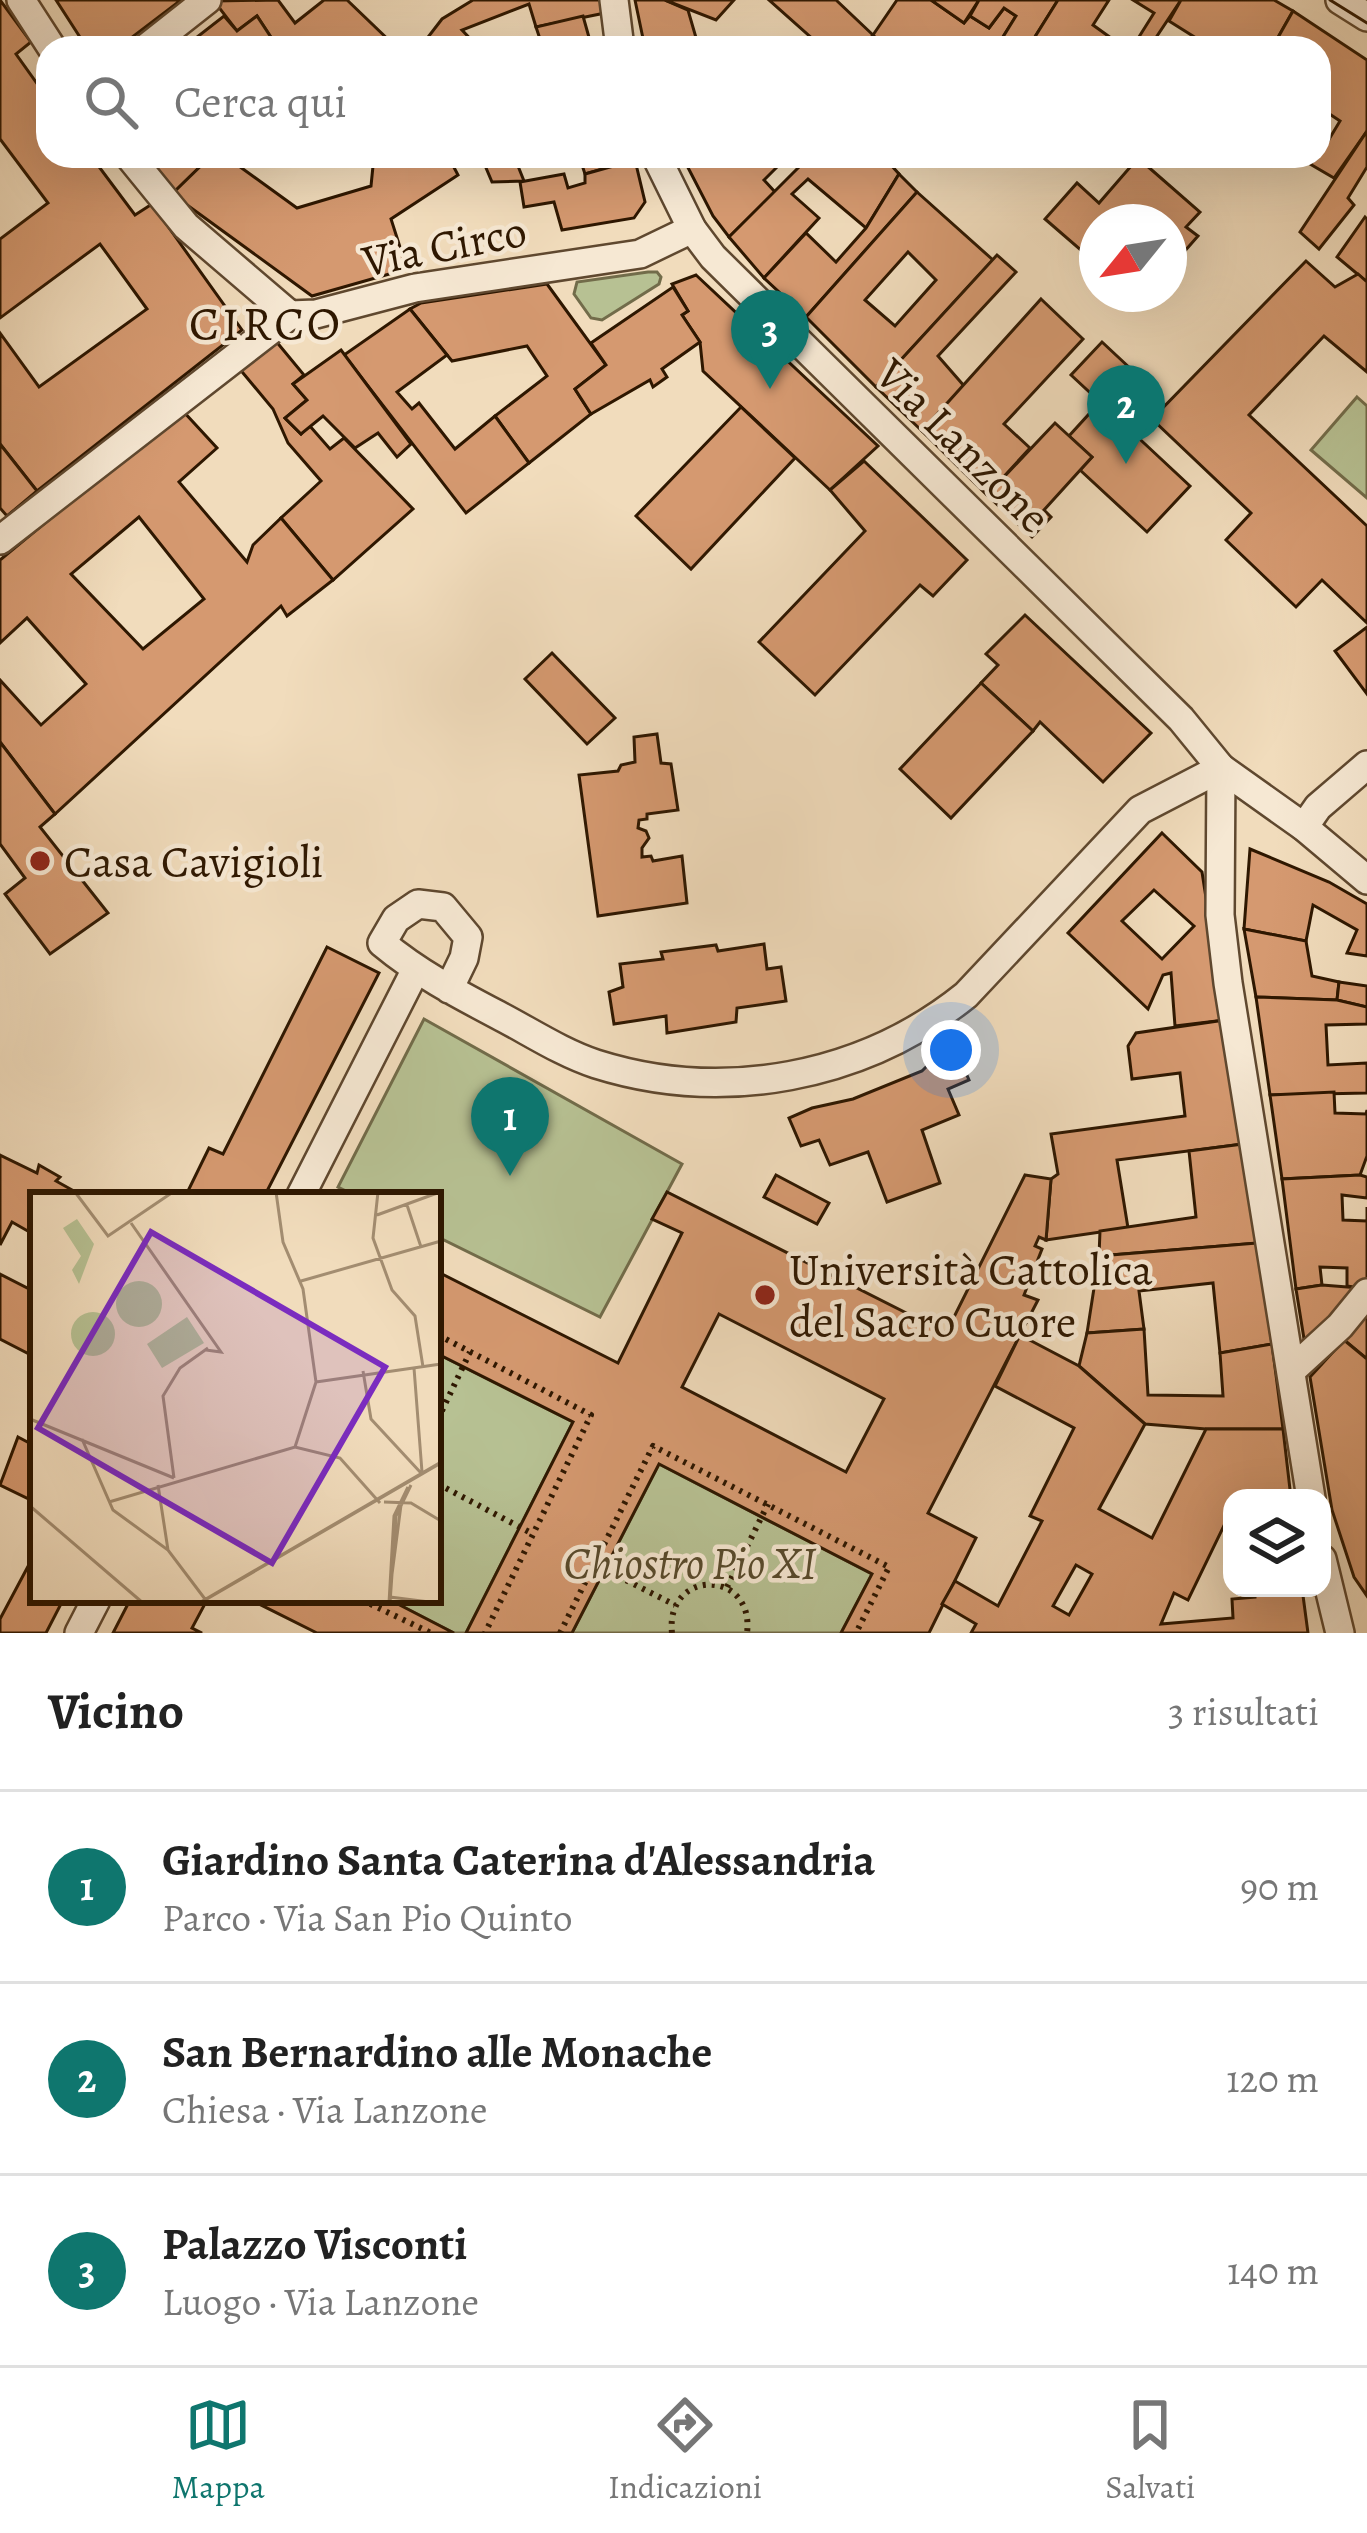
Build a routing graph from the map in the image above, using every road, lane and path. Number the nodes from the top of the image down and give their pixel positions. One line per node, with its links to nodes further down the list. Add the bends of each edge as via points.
1 (21, 0): 6 (street)
2 (206, 0): 7 (street)
3 (614, 0): 8 (street)
4 (1340, 0): 5 (street)
5 (1367, 17)
6 (44, 36)
7 (161, 36)
8 (618, 36)
9 (138, 168): 12 (street, via 186,226)
10 (662, 168): 11 (street, Via Lanzone)
11 (692, 229): 12 (street, Via Circo, via 640,254); 15 (street, Via Lanzone, via 1181,718)
12 (290, 315): 13 (street)
13 (0, 540)
14 (1367, 765): 16 (street)
15 (1221, 768): 16 (street, Via Lanzone); 19 (street, via 1138,812 938,1018 823,1070 705,1082 646,1076 593,1063); 24 (street, via 1228,983)
16 (1304, 827): 17 (street, Via Lanzone)
17 (1367, 880)
18 (416, 971): 19 (street); 19 (street, via 382,943 418,904 443,908 467,937); 20 (street)
19 (449, 989)
20 (304, 1192)
21 (1367, 1292): 24 (street)
22 (441, 1337): 23 (path)
23 (470, 1352): 25 (path); 29 (path, via 591,1415)
24 (1292, 1370): 27 (street)
25 (441, 1413)
26 (441, 1486): 29 (path)
27 (1310, 1489)
28 (768, 1504): 30 (path, via 652,1446); 31 (path); 42 (path, via 889,1568)
29 (533, 1534): 38 (path)
30 (594, 1564): 35 (path); 39 (path)
31 (727, 1588): 35 (path, via 691,1588); 41 (path, via 744,1605)
32 (1331, 1596): 43 (street)
33 (94, 1603): 36 (street)
34 (368, 1603): 37 (path)
35 (675, 1605): 40 (path)
36 (79, 1633)
37 (431, 1633)
38 (485, 1633)
39 (560, 1633)
40 (672, 1633)
41 (747, 1633)
42 (856, 1633)
43 (1340, 1633)

